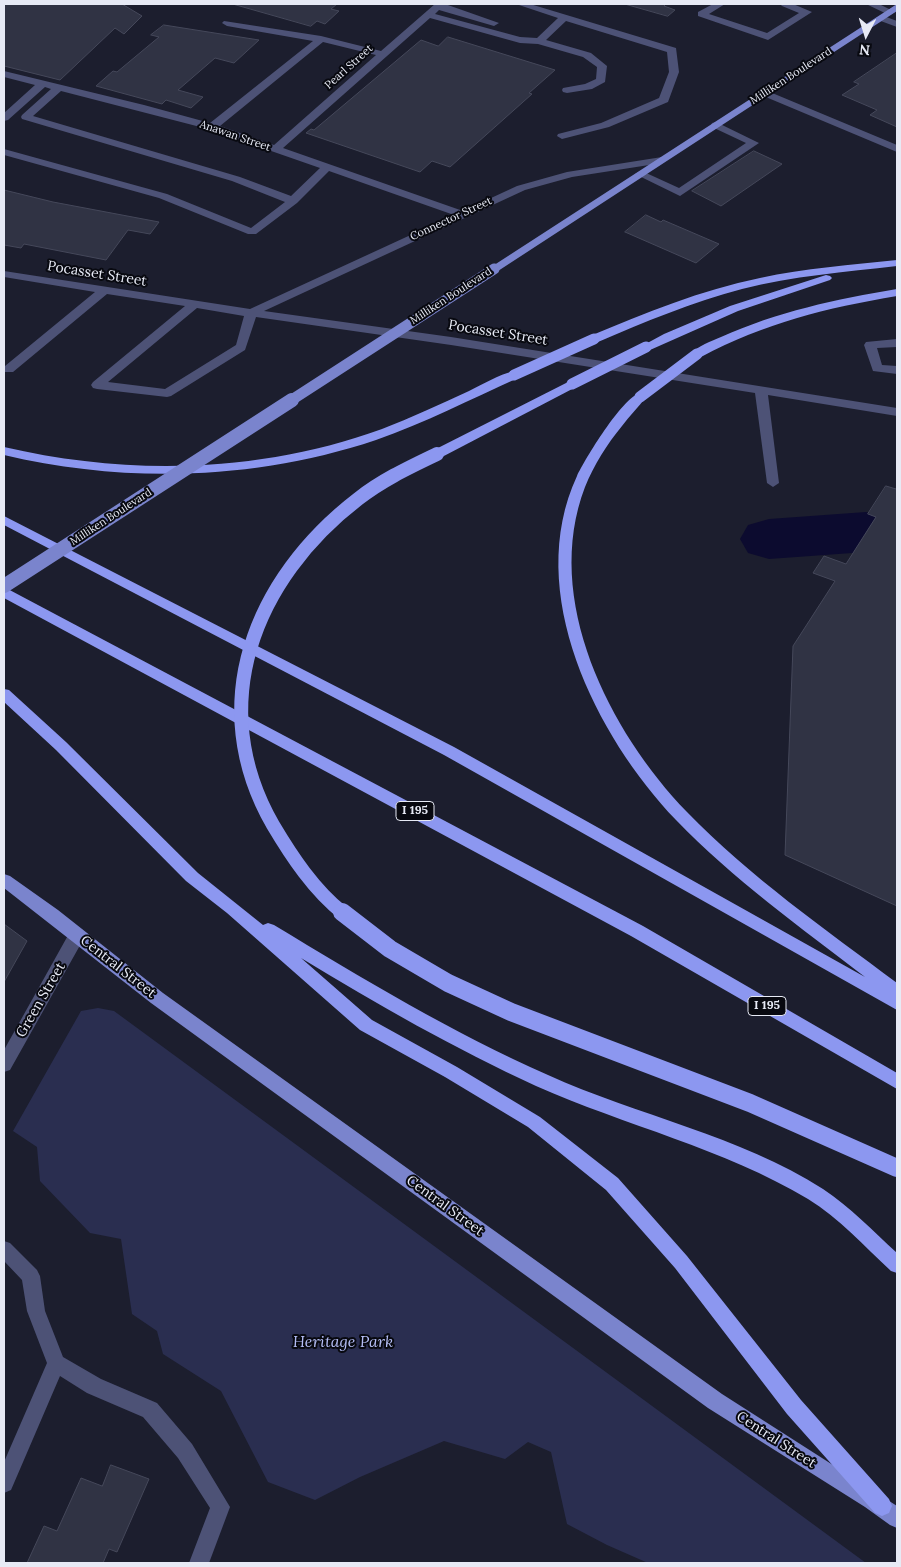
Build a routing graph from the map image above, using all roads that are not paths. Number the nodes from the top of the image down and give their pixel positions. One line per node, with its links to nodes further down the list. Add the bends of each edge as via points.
1 (521, 4): 8 (street)
2 (720, 4): 3 (street, via 701,14 768,37 807,12)
3 (785, 4)
4 (872, 4): 6 (street)
5 (439, 5): 7 (street, Pearl Street); 13 (street, via 529,33)
6 (894, 9): 9 (main road, Milliken Boulevard)
7 (428, 15): 13 (street, via 520,40); 14 (street, Pearl Street)
8 (564, 18): 13 (street); 24 (street, via 672,50 674,72 664,100 605,125)
9 (880, 18): 11 (street); 19 (main road, Milliken Boulevard)
10 (227, 23): 12 (street)
11 (897, 24)
12 (321, 39): 14 (street); 23 (street)
13 (539, 41): 18 (street, via 587,55 602,66 601,80 588,87)
14 (383, 54): 26 (street, Pearl Street)
15 (4, 74): 16 (street, Anawan Street)
16 (43, 83): 17 (street, Anawan Street); 20 (street)
17 (58, 87): 21 (street); 23 (street, Anawan Street, via 140,106)
18 (568, 90)
19 (765, 93): 22 (main road, Milliken Boulevard); 25 (street)
20 (7, 116): 21 (street)
21 (26, 117): 31 (street, via 236,180)
22 (716, 125): 28 (main road, Milliken Boulevard); 30 (street, via 754,143 680,193)
23 (212, 128): 26 (street, Anawan Street)
24 (562, 136)
25 (897, 149)
26 (275, 150): 29 (street, Anawan Street)
27 (4, 152): 31 (street, via 163,196 252,232)
28 (662, 160): 30 (main road, Milliken Boulevard); 32 (street, Connector Street, via 552,178)
29 (326, 168): 31 (street); 32 (street, Anawan Street)
30 (640, 174): 48 (main road, Milliken Boulevard, bridge)
31 (293, 201)
32 (462, 214): 39 (street, Connector Street)
33 (897, 263): 34 (highway)
34 (873, 266): 45 (highway, bridge, via 792,275 741,285 672,307 402,425 370,437 273,461 201,469 125,468 45,460); 58 (highway, bridge, via 758,299 703,320 405,470 359,498 319,533 272,594 254,634 242,684 241,734 252,784 280,840 322,893 377,940 436,977 542,1023 772,1111)
35 (4, 274): 36 (street, Pocasset Street)
36 (104, 290): 38 (street, Pocasset Street); 41 (street)
37 (897, 294): 54 (highway, bridge, via 839,302 779,317 722,340 640,397 608,435 584,475 570,519 566,574 574,634 586,666 619,732 642,766 681,814 711,844)
38 (195, 304): 39 (street, Pocasset Street); 39 (street, via 97,385 168,393 241,347)
39 (251, 313): 43 (street, Pocasset Street, via 460,342)
40 (897, 343): 42 (street, via 870,345 877,368)
41 (9, 369)
42 (897, 370)
43 (761, 390): 44 (street, Pocasset Street); 46 (street)
44 (897, 412)
45 (4, 451)
46 (773, 483)
47 (4, 520): 55 (highway, via 448,751)
48 (4, 586)
49 (4, 592): 57 (highway, I 195, via 636,930)
50 (4, 694): 52 (highway, via 62,746 192,877)
51 (4, 880): 53 (main road, Central Street)
52 (233, 908): 60 (highway, via 388,1002 495,1059 584,1098 737,1154 779,1174 816,1194); 63 (highway, via 366,1025 534,1122 612,1184 681,1262 794,1407)
53 (77, 935): 56 (street, Green Street); 63 (main road, Central Street, via 157,998 716,1401)
54 (897, 992)
55 (897, 1003)
56 (4, 1064)
57 (897, 1082)
58 (897, 1168)
59 (4, 1249): 61 (street, via 31,1276 36,1311)
60 (897, 1265)
61 (56, 1363): 62 (street); 65 (street, via 94,1386 150,1410 185,1451 220,1507)
62 (4, 1483)
63 (882, 1506): 64 (main road, Central Street)
64 (897, 1518)
65 (199, 1563)

